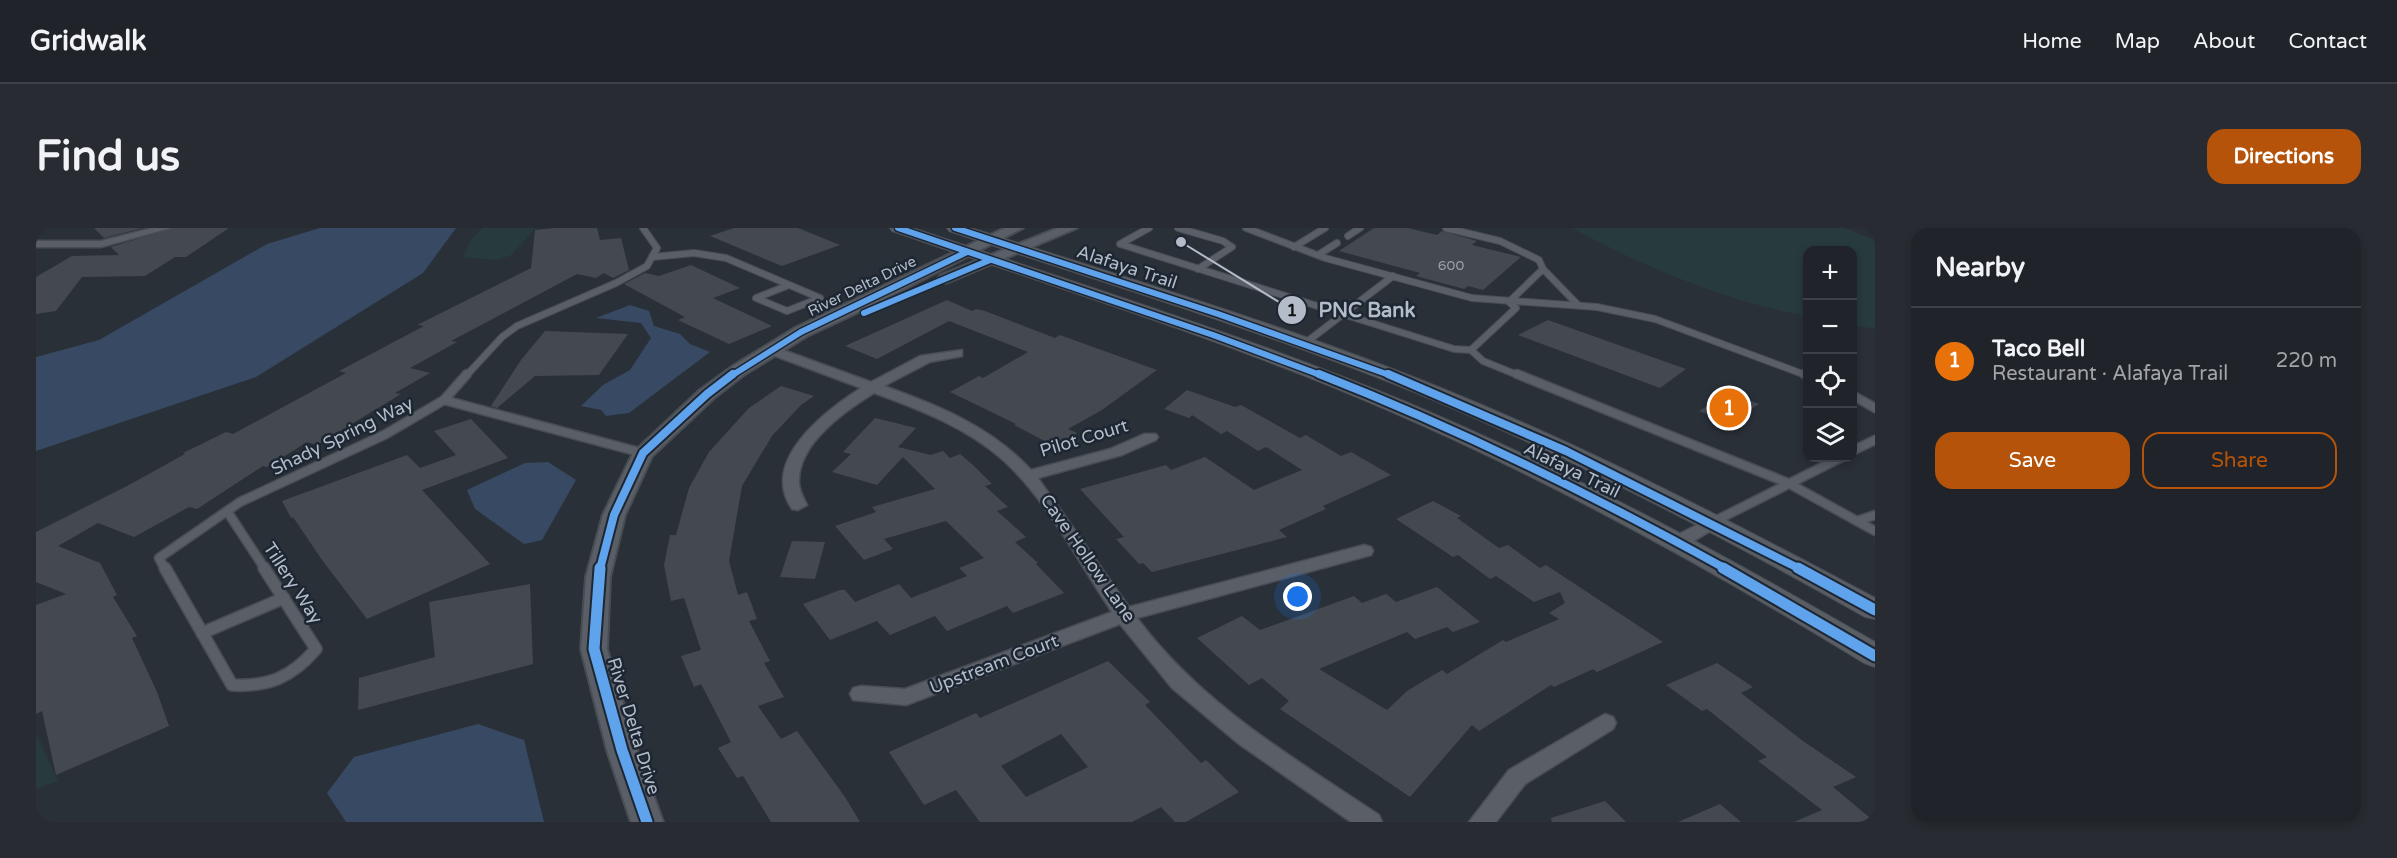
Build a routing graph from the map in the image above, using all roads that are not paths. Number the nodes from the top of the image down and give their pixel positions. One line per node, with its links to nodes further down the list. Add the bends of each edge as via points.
1 (165, 228): 18 (street, via 101,243)
2 (898, 228): 21 (main road, Alafaya Trail)
3 (956, 228): 16 (main road, Alafaya Trail)
4 (1016, 228): 16 (street, River Delta Drive)
5 (1070, 228): 20 (street, River Delta Drive)
6 (1149, 228): 25 (lane, via 1120,244)
7 (1178, 228): 25 (lane, via 1224,241 1232,247)
8 (1246, 228): 14 (lane)
9 (1275, 228): 14 (lane)
10 (1325, 228): 19 (lane)
11 (1360, 228): 15 (lane)
12 (1446, 228): 26 (lane, via 1500,241 1539,260)
13 (644, 229): 23 (lane, via 657,248)
14 (1262, 235): 19 (lane)
15 (1348, 236)
16 (991, 240): 20 (main road, Alafaya Trail); 21 (street, River Delta Drive)
17 (1337, 243): 22 (lane)
18 (36, 244)
19 (1294, 247): 22 (lane)
20 (1020, 249): 24 (street, River Delta Drive); 32 (main road, Alafaya Trail)
21 (967, 252): 24 (main road, Alafaya Trail); 33 (street, River Delta Drive, via 801,332)
22 (1318, 255): 27 (lane)
23 (652, 257): 28 (lane, via 706,255 738,263); 39 (lane, Shady Spring Way, via 647,266 616,283 517,326)
24 (990, 260): 33 (street, River Delta Drive); 54 (main road, Alafaya Trail, via 1339,383 1476,441)
25 (1198, 269): 31 (lane)
26 (1543, 269): 29 (lane); 30 (lane)
27 (1393, 276): 29 (lane, via 1472,298); 31 (lane)
28 (789, 285): 28 (lane, via 820,298 787,311 756,298)
29 (1509, 302): 30 (lane); 34 (lane, via 1516,308)
30 (1578, 305): 36 (lane, via 1655,319)
31 (1344, 314): 32 (lane); 34 (lane, via 1454,349)
32 (1305, 344): 52 (main road, Alafaya Trail, via 1493,418)
33 (772, 350): 37 (street, Cave Hollow Lane); 44 (street, River Delta Drive, via 707,394)
34 (1472, 350): 47 (lane, via 1495,368)
35 (957, 353): 37 (street, via 926,358)
36 (1803, 373)
37 (872, 385): 46 (street, Cave Hollow Lane, via 953,420 997,446); 48 (street, via 823,422 803,449 788,484)
38 (1857, 399): 40 (lane)
39 (444, 400): 44 (lane); 49 (lane, Shady Spring Way, via 386,434)
40 (1875, 408)
41 (1150, 437): 46 (street, Pilot Court, via 1116,452)
42 (1875, 440): 43 (lane)
43 (1857, 449)
44 (643, 453): 64 (street, River Delta Drive, via 614,515 601,566 594,649)
45 (1832, 462): 47 (lane)
46 (1030, 475): 59 (street, Cave Hollow Lane)
47 (1788, 483): 51 (lane); 52 (lane)
48 (798, 505)
49 (227, 511): 56 (lane, Shady Spring Way); 57 (lane, Tillery Way)
50 (1875, 515): 51 (lane)
51 (1857, 521): 53 (lane)
52 (1713, 522): 54 (street); 58 (main road, Alafaya Trail)
53 (1875, 531)
54 (1678, 542): 61 (main road, Alafaya Trail)
55 (1364, 551): 59 (street, Upstream Court)
56 (159, 558): 60 (lane, Tillery Way)
57 (284, 598): 60 (lane); 60 (lane, Tillery Way, via 316,649 299,670 259,688 232,685)
58 (1875, 610)
59 (1125, 615): 62 (street, Upstream Court, via 906,697); 65 (street, Cave Hollow Lane, via 1180,682 1248,737)
60 (202, 633)
61 (1875, 656)
62 (861, 694)
63 (1605, 723): 66 (street, via 1517,777)
64 (647, 822)
65 (1370, 822)
66 (1481, 822)

